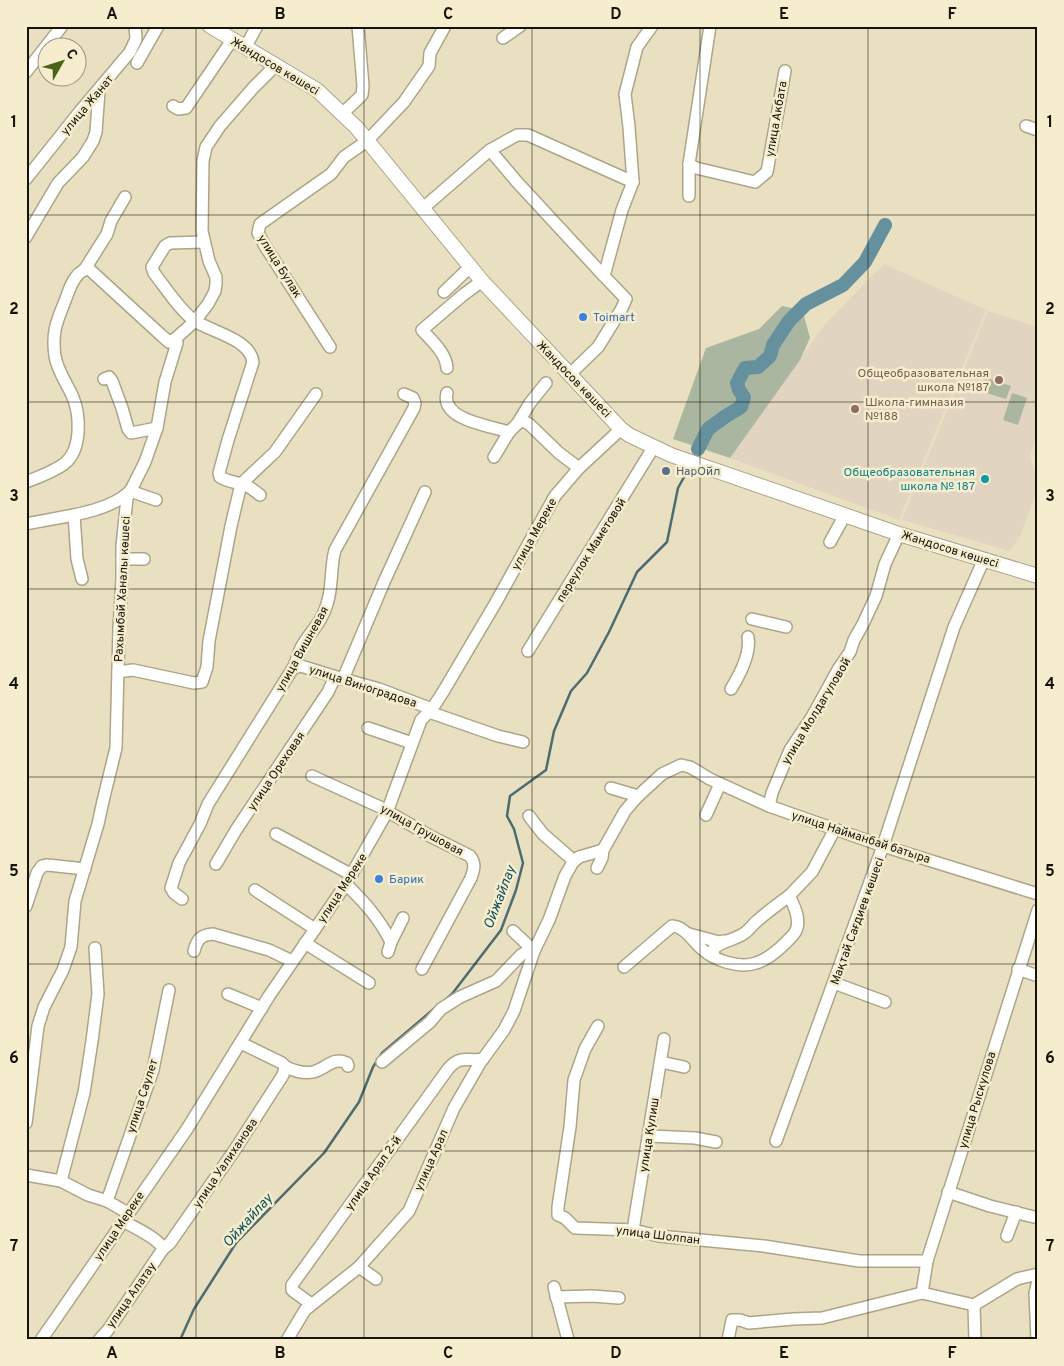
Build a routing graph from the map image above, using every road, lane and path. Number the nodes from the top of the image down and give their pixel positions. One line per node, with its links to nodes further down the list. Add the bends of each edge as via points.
1 (62, 26): 17 (street)
2 (135, 26): 18 (street, улица Жанат, via 136,39 130,52)
3 (158, 26): 14 (street)
4 (210, 26): 12 (main road, Жандосов көшесі)
5 (258, 26): 13 (street)
6 (358, 26): 20 (street, via 362,94)
7 (445, 26): 23 (street, via 430,53 429,66 404,102)
8 (520, 26): 11 (street)
9 (652, 26): 27 (street, via 637,47 625,94)
10 (710, 26): 25 (street)
11 (503, 38)
12 (232, 40): 13 (main road, Жандосов көшесі); 19 (street, via 186,108)
13 (245, 48): 15 (main road, Жандосов көшесі)
14 (138, 63)
15 (276, 65): 20 (main road, Жандосов көшесі, via 317,90); 32 (street, via 220,126 206,147)
16 (784, 71): 25 (street, улица Акбата, via 767,172 755,182)
17 (26, 72)
18 (99, 91): 26 (street, улица Жанат); 31 (street, via 93,141 83,157 58,183)
19 (173, 106)
20 (343, 113): 23 (main road, Жандосов көшесі)
21 (1026, 126): 22 (street)
22 (1038, 130)
23 (367, 141): 30 (main road, Жандосов көшесі); 40 (street, улица Булак, via 344,157 325,179 264,220 258,233)
24 (490, 150): 27 (street, via 517,135 528,136); 30 (street); 35 (street)
25 (689, 164): 28 (street)
26 (26, 179)
27 (633, 182): 35 (street)
28 (689, 196)
29 (125, 197): 33 (street)
30 (422, 209): 34 (main road, Жандосов көшесі)
31 (26, 238)
32 (204, 242): 38 (street, via 216,284 211,298); 38 (street, via 184,239 170,243 152,267 154,274)
33 (88, 267): 39 (street, via 169,342); 55 (street, via 70,286 54,332 56,364 76,408 76,444 65,463)
34 (470, 267): 36 (main road, Жандосов көшесі); 37 (street)
35 (604, 276): 42 (street, via 626,299 598,347)
36 (482, 281): 41 (street, via 418,327 444,356); 42 (main road, Жандосов көшесі)
37 (444, 292)
38 (195, 321): 39 (street); 56 (street, via 246,347 252,356 253,362 219,473 220,477)
39 (175, 339): 49 (street, Рахымбай Ханалы көшесі, via 177,343 165,382)
40 (330, 347)
41 (448, 368)
42 (569, 375): 50 (main road, Жандосов көшесі)
43 (104, 379): 49 (street, via 112,381 131,432)
44 (546, 383): 48 (street)
45 (447, 393): 51 (street, via 448,406 460,418)
46 (316, 394): 56 (street, via 275,452)
47 (404, 394): 75 (street, улица Вишневая, via 413,398 414,408 335,550 327,605 318,626 302,646)
48 (522, 419): 51 (street); 54 (street)
49 (157, 428): 57 (street, Рахымбай Ханалы көшесі, via 145,462)
50 (621, 428): 52 (main road, Жандосов көшесі); 54 (street, улица Мереке)
51 (509, 432): 53 (street)
52 (654, 448): 62 (main road, Жандосов көшесі); 74 (street, переулок Маметовой)
53 (494, 457)
54 (579, 468): 79 (street, улица Мереке, via 555,496)
55 (26, 482)
56 (241, 484): 59 (street); 76 (street, via 202,682 194,684 133,670)
57 (129, 491): 60 (street); 61 (street, via 118,501); 66 (street, Рахымбай Ханалы көшесі)
58 (425, 492): 77 (street, улица Ореховая)
59 (260, 495)
60 (156, 500)
61 (74, 515): 63 (street); 70 (street)
62 (845, 515): 64 (main road, Жандосов көшесі); 65 (street)
63 (26, 524)
64 (899, 534): 68 (main road, Жандосов көшесі); 87 (street, улица Молдагуловой, via 885,564 876,596 850,652 790,750)
65 (830, 542)
66 (122, 559): 67 (street); 76 (street, Рахымбай Ханалы көшесі)
67 (144, 559)
68 (984, 559): 69 (main road, Жандосов көшесі); 93 (street, Мақтай Сағдиев көшесі, via 954,627)
69 (1038, 576)
70 (82, 579)
71 (752, 619): 72 (street)
72 (786, 627)
73 (748, 637): 78 (street, via 742,666)
74 (528, 651)
75 (293, 668): 77 (street, улица Виноградова, via 301,666); 103 (street, улица Вишневая, via 208,804 179,863 171,888)
76 (118, 672): 98 (street, Рахымбай Ханалы көшесі, via 116,748)
77 (339, 678): 79 (street, улица Виноградова, via 379,689); 96 (street, улица Ореховая)
78 (731, 689)
79 (430, 711): 81 (street, улица Мереке, via 421,720); 82 (street, улица Виноградова)
80 (368, 728): 81 (street)
81 (412, 742): 88 (street, улица Мереке)
82 (523, 742)
83 (312, 776): 88 (street, улица Грушовая)
84 (720, 784): 86 (street, улица Найманбай батыра, via 681,765 662,774); 87 (street, улица Найманбай батыра); 89 (street)
85 (612, 788): 86 (street)
86 (638, 796): 94 (street, via 625,811)
87 (769, 806): 91 (street, улица Найманбай батыра)
88 (387, 812): 99 (street, улица Мереке); 118 (street, улица Грушовая, via 470,856 474,864 471,878)
89 (706, 815)
90 (528, 816): 95 (street)
91 (835, 829): 93 (street, улица Найманбай батыра); 102 (street, via 812,872)
92 (276, 834): 99 (street)
93 (884, 846): 101 (street, улица Найманбай батыра); 122 (street, Мақтай Сағдиев көшесі)
94 (603, 850): 95 (street); 97 (street)
95 (574, 861): 114 (street, улица Арал)
96 (216, 864)
97 (596, 868)
98 (85, 870): 104 (street, via 42,866); 136 (street, Рахымбай Ханалы көшесі, via 75,901 71,947 38,1026)
99 (349, 880): 106 (street); 107 (street, улица Мереке)
100 (255, 890): 107 (street)
101 (1038, 894)
102 (789, 896): 110 (street, via 747,932); 115 (street, via 797,926 794,935 778,949 755,964 733,964)
103 (182, 899)
104 (26, 906)
105 (1038, 910): 119 (street, улица Рыскулова)
106 (381, 923): 106 (street, via 394,931 401,922 389,947)
107 (315, 929): 111 (street, улица Мереке)
108 (513, 931): 114 (street)
109 (689, 934): 110 (street); 115 (street, via 703,950); 117 (street, via 672,926)
110 (724, 941): 115 (street, via 714,948)
111 (305, 943): 116 (street, улица Мереке); 121 (street)
112 (95, 948): 142 (street, via 98,994 92,1041 84,1093)
113 (194, 951): 116 (street, via 198,939 213,934 268,950)
114 (534, 951): 130 (street, улица Арал, via 514,1011); 131 (street, via 521,955 496,981 441,1009)
115 (714, 956)
116 (292, 961): 126 (street, улица Мереке)
117 (624, 967)
118 (422, 969)
119 (1018, 969): 120 (street); 143 (street, улица Рыскулова)
120 (1038, 976)
121 (369, 983)
122 (834, 983): 125 (street); 139 (street, Мақтай Сағдиев көшесі)
123 (169, 990): 144 (street, улица Саулет, via 153,1070)
124 (228, 994): 126 (street)
125 (885, 1002)
126 (262, 1008): 129 (street, улица Мереке)
127 (598, 1026): 148 (street, улица Шолпан, via 585,1049 574,1080 558,1215 575,1228)
128 (664, 1039): 132 (street, улица Кулиш)
129 (241, 1043): 135 (street, via 282,1063); 146 (street, улица Мереке, via 187,1129)
130 (483, 1059): 152 (street, улица Арал, via 454,1108 408,1210); 158 (street, улица Арал 2-й, via 461,1059 448,1069 292,1286 292,1290)
131 (382, 1062)
132 (661, 1062): 134 (street); 138 (street, улица Кулиш)
133 (348, 1066): 135 (street, via 338,1060 314,1072)
134 (684, 1067)
135 (284, 1071): 150 (street, улица Уалиханова, via 234,1151 180,1230)
136 (28, 1096): 137 (street, Рахымбай Ханалы көшесі)
137 (26, 1123)
138 (649, 1136): 140 (street); 148 (street, улица Кулиш)
139 (776, 1141)
140 (716, 1142)
141 (26, 1175): 142 (street)
142 (61, 1181): 144 (street)
143 (948, 1192): 145 (street); 151 (street, улица Рыскулова)
144 (107, 1201): 146 (street)
145 (1016, 1212): 147 (street); 149 (street)
146 (125, 1217): 150 (street, via 157,1240); 160 (street, улица Мереке)
147 (1034, 1217)
148 (633, 1230): 151 (street, улица Шолпан, via 859,1261)
149 (1006, 1236)
150 (163, 1249): 161 (street, улица Алатау)
151 (927, 1261): 156 (street, улица Рыскулова)
152 (359, 1267): 154 (street); 158 (street, улица Арал)
153 (1038, 1274): 159 (street, via 1017,1279)
154 (376, 1279)
155 (1038, 1281): 166 (street, via 1035,1293)
156 (922, 1293): 159 (street); 164 (street, via 822,1318 749,1324 732,1320)
157 (619, 1298): 163 (street, via 555,1292)
158 (311, 1304): 162 (street, улица Арал)
159 (974, 1305): 165 (street)
160 (41, 1340)
161 (99, 1340)
162 (287, 1340)
163 (568, 1340)
164 (728, 1340)
165 (975, 1340)
166 (1037, 1340)

